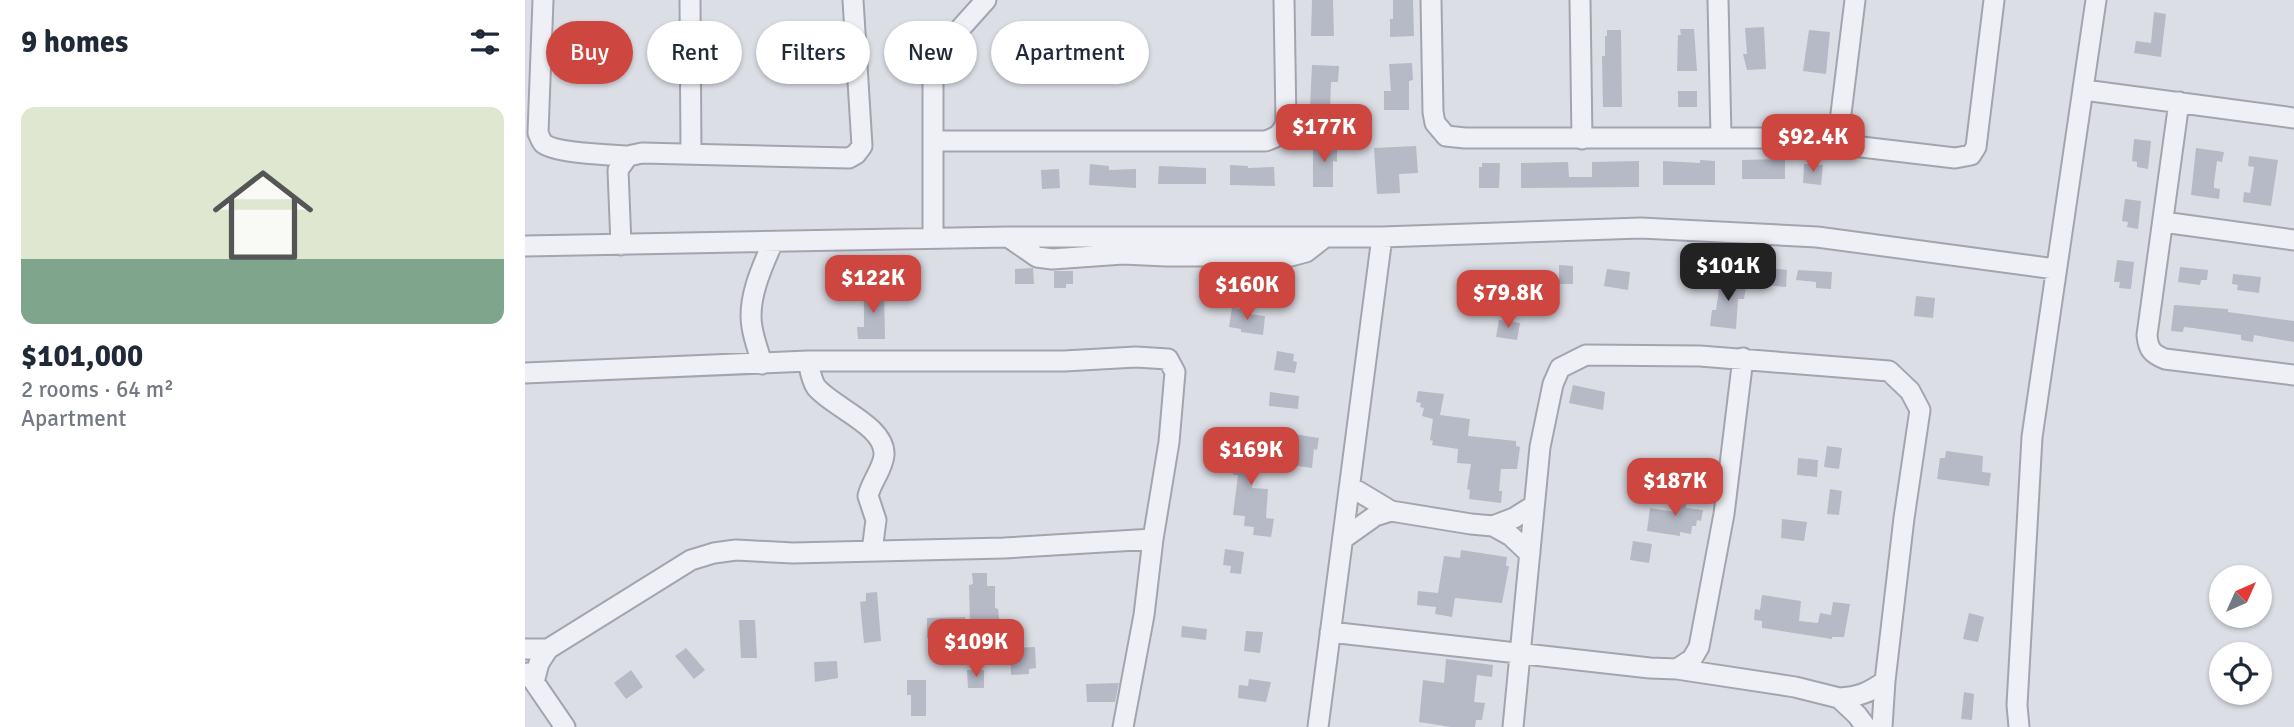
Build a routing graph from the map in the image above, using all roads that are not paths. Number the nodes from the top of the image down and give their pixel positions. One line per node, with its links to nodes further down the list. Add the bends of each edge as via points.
1 (543, 0): 20 (street, via 538,132 542,142 584,153)
2 (690, 0): 19 (street)
3 (853, 0): 19 (street, via 862,146 856,154 849,158)
4 (986, 0): 17 (street, via 942,49 933,73)
5 (1284, 0): 17 (street, via 1286,122 1272,139)
6 (1431, 0): 16 (street, via 1433,112 1440,131 1454,137)
7 (1580, 0): 16 (street)
8 (1718, 0): 15 (street)
9 (1855, 0): 18 (street)
10 (1994, 0): 18 (street, via 1978,138 1971,155 1955,158)
11 (2096, 0): 12 (street)
12 (2084, 90): 13 (street); 28 (street)
13 (2179, 102): 14 (street); 21 (street)
14 (2294, 118)
15 (1721, 137): 16 (street); 18 (street, via 1811,140)
16 (1582, 139)
17 (934, 141): 23 (street)
18 (1837, 146)
19 (691, 154): 20 (street)
20 (628, 156): 26 (street, via 618,170)
21 (2162, 222): 24 (street); 33 (street, via 2147,335 2155,355)
22 (1382, 237): 23 (street, via 1212,247); 28 (street, via 1641,228 1817,237); 34 (street)
23 (933, 238): 25 (street)
24 (2294, 240)
25 (773, 242): 26 (street); 31 (street, via 758,275 752,307 751,325)
26 (621, 245): 27 (street)
27 (525, 246)
28 (2055, 269): 58 (street, via 2032,436)
29 (1743, 358): 35 (street, via 1586,355 1560,368 1540,447); 43 (street, via 1724,514); 50 (street, via 1889,371 1918,403)
30 (808, 361): 31 (street); 39 (street, via 1168,359 1175,372); 40 (street, via 817,388 864,423 882,443 884,455 868,496 876,520)
31 (762, 364): 32 (street)
32 (525, 373)
33 (2294, 375)
34 (1351, 487): 36 (street); 38 (street)
35 (1533, 506): 37 (street); 41 (street)
36 (1391, 510): 37 (street); 38 (street)
37 (1493, 526): 41 (street)
38 (1343, 538): 42 (street)
39 (1153, 539): 40 (street); 53 (street)
40 (872, 551): 45 (street, via 714,553 691,560)
41 (1531, 554): 46 (street)
42 (1329, 632): 46 (street); 54 (street)
43 (1699, 647): 47 (street, via 1692,659); 49 (street)
44 (525, 649): 45 (street)
45 (548, 649): 48 (street)
46 (1520, 652): 47 (street); 55 (street)
47 (1677, 669): 49 (street)
48 (530, 676): 52 (street)
49 (1716, 676): 51 (street)
50 (1885, 681): 51 (street, via 1869,693); 57 (street)
51 (1839, 698): 56 (street)
52 (565, 727)
53 (1123, 727)
54 (1318, 727)
55 (1513, 727)
56 (1866, 727)
57 (1882, 727)
58 (2018, 727)

